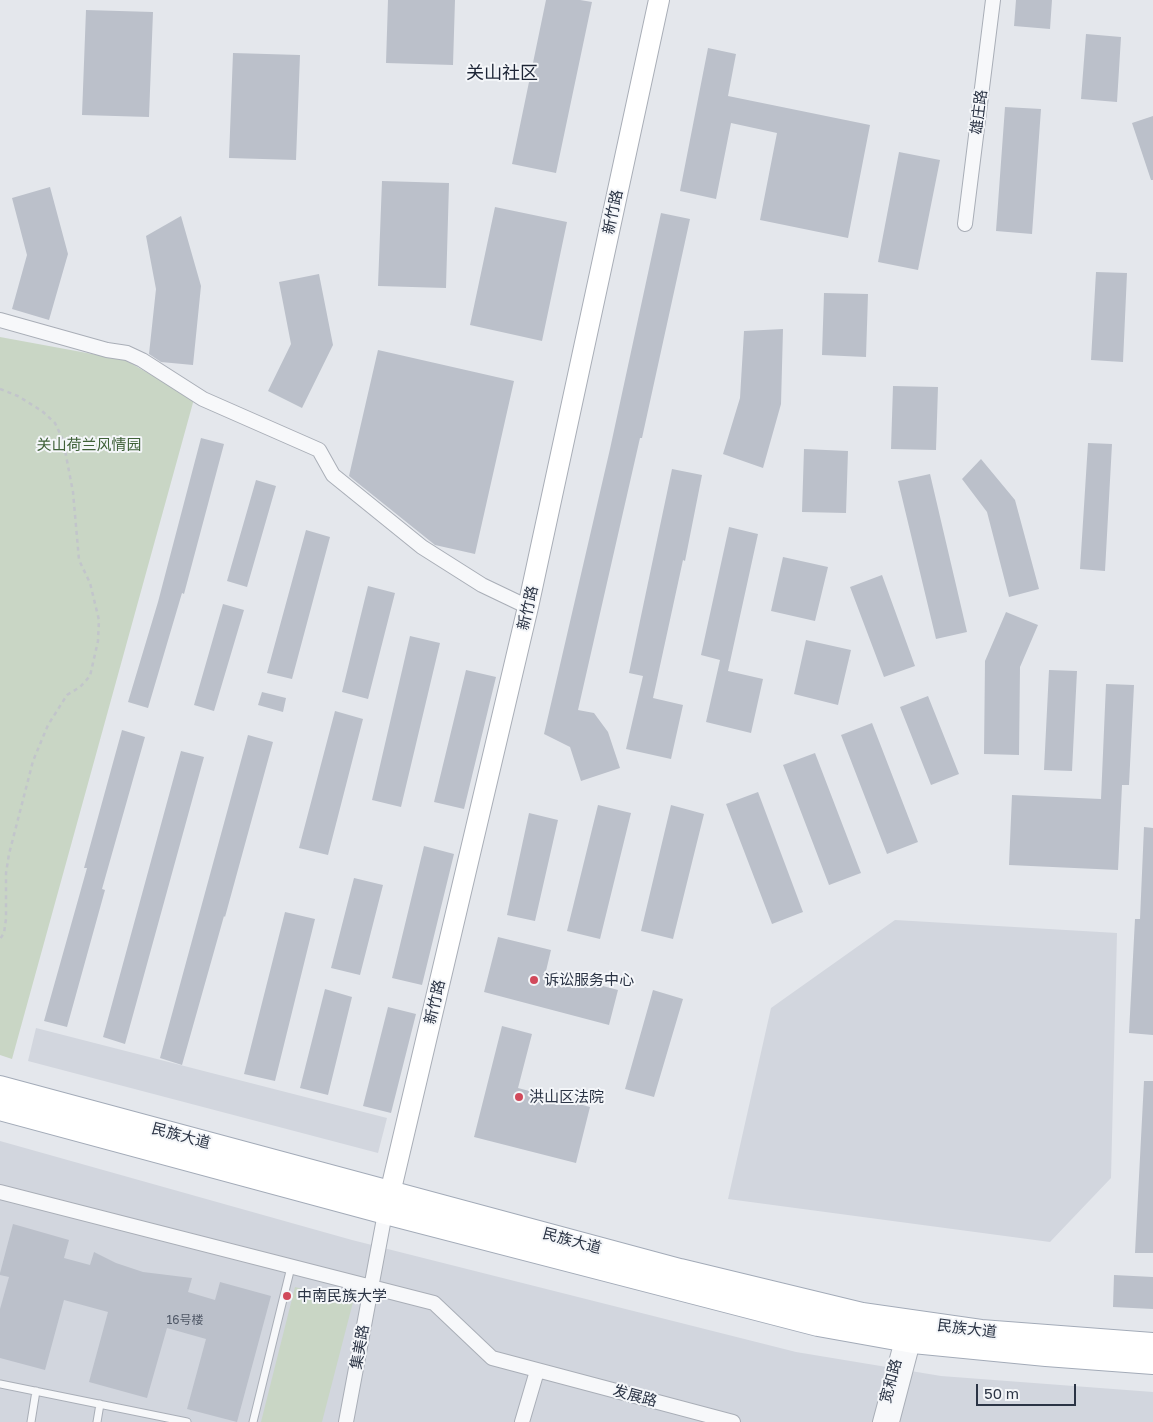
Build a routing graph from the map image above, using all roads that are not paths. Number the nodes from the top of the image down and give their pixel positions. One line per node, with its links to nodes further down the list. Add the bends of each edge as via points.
1 (659, 0): 5 (main road, 新竹路)
2 (993, 0): 3 (street, 雄庄路)
3 (965, 224)
4 (0, 320): 5 (street, via 127,353 203,399 319,450 333,475 422,547 482,585)
5 (528, 607): 9 (main road, 新竹路)
6 (0, 1087): 9 (main road, 民族大道)
7 (0, 1109): 9 (main road, 民族大道)
8 (0, 1192): 10 (street, 发展路)
9 (387, 1203): 11 (street, 集美路); 12 (main road, 民族大道, via 799,1320); 13 (main road, 民族大道, via 862,1314 981,1331)
10 (291, 1268): 11 (street, 发展路); 22 (lane)
11 (371, 1288): 15 (street, 发展路, via 434,1304 492,1358); 23 (street, 集美路)
12 (907, 1341): 14 (main road, 民族大道); 26 (street, 宽和路); 27 (street, 宽和路)
13 (1153, 1344)
14 (1153, 1363)
15 (536, 1371): 24 (street); 25 (street, 发展路)
16 (0, 1384): 17 (lane)
17 (36, 1391): 18 (lane); 19 (lane)
18 (100, 1404): 20 (lane); 21 (lane)
19 (31, 1422)
20 (97, 1422)
21 (183, 1422)
22 (253, 1422)
23 (346, 1422)
24 (522, 1422)
25 (733, 1422)
26 (880, 1422)
27 (892, 1422)

